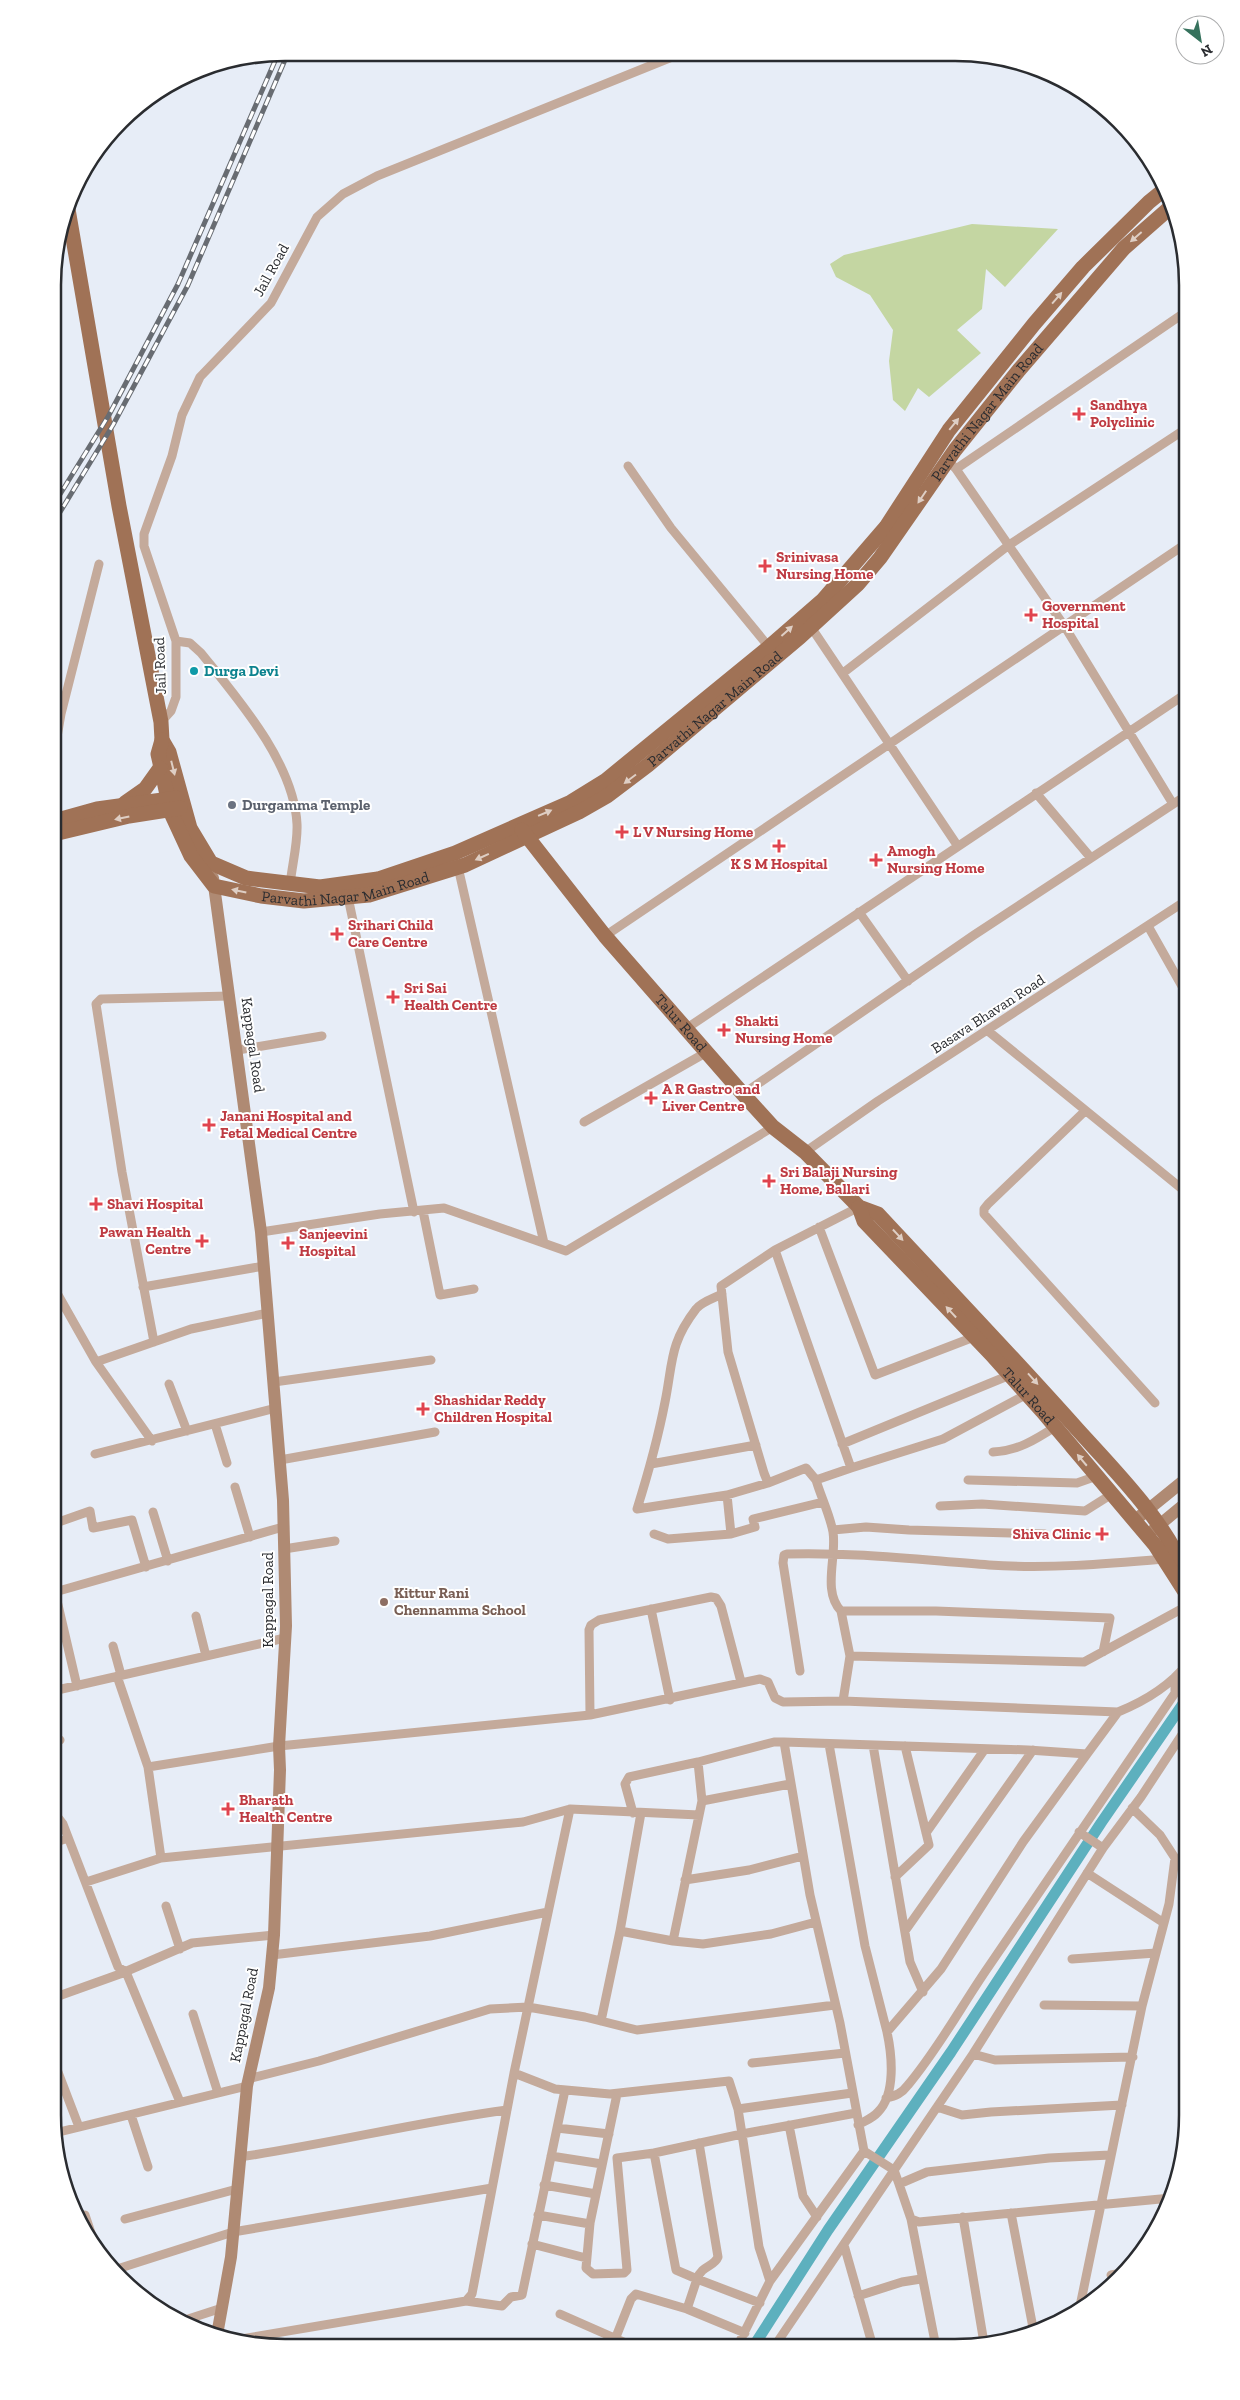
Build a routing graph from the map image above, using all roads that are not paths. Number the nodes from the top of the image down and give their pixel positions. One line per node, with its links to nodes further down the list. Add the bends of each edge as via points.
1 (662, 61): 15 (street, Jail Road, via 377,176 343,194 317,217 271,303 200,377 182,416 172,456 144,534 144,546)
2 (1159, 194): 7 (main road, Parvathi Nagar Main Road, one-way to 2, via 1083,267)
3 (1166, 211): 8 (main road, Parvathi Nagar Main Road, one-way to 8, via 1124,248 1019,370)
4 (70, 222): 20 (main road, via 119,506)
5 (1179, 317): 8 (street)
6 (1179, 434): 10 (street)
7 (939, 445): 8 (street); 16 (main road, Parvathi Nagar Main Road, one-way to 7, via 823,600 854,565 886,527)
8 (952, 465): 10 (street); 13 (main road, Parvathi Nagar Main Road, one-way to 13, via 858,584)
9 (628, 466): 16 (street, via 671,528)
10 (1009, 545): 14 (street); 17 (street)
11 (1179, 548): 14 (street)
12 (98, 564): 19 (street)
13 (811, 627): 17 (street); 33 (main road, Parvathi Nagar Main Road, one-way to 33, via 607,796)
14 (1064, 627): 21 (street); 23 (street)
15 (176, 640): 20 (street, Jail Road, via 176,697); 38 (street, via 190,643 201,653 259,730 277,760 289,787 297,825)
16 (768, 647): 31 (main road, Parvathi Nagar Main Road, one-way to 16, via 570,802 605,781)
17 (843, 673): 23 (street)
18 (1179, 698): 21 (street)
19 (61, 714)
20 (162, 722): 22 (main road)
21 (1129, 731): 25 (street); 29 (street)
22 (162, 740): 24 (main road, via 158,754); 28 (main road, one-way to 28, via 170,752)
23 (890, 744): 34 (street); 44 (street)
24 (160, 768): 27 (main road, via 145,788); 28 (main road)
25 (1036, 793): 34 (street); 35 (street)
26 (1179, 801): 29 (street)
27 (124, 804): 28 (main road); 30 (main road)
28 (176, 804): 32 (main road, one-way to 32); 36 (main road); 39 (main road, via 192,856)
29 (1174, 804): 35 (street)
30 (61, 819)
31 (518, 824): 33 (main road, Talur Road); 38 (main road, Parvathi Nagar Main Road, via 455,853 378,879 320,887)
32 (61, 832)
33 (526, 838): 37 (main road, Parvathi Nagar Main Road, one-way to 37); 44 (main road, Talur Road)
34 (958, 845): 42 (street)
35 (1091, 858): 45 (street)
36 (211, 863): 38 (main road, Parvathi Nagar Main Road, via 246,878); 39 (main road, Kappagal Road)
37 (458, 867): 40 (main road, Parvathi Nagar Main Road, via 369,895); 63 (street)
38 (290, 885)
39 (214, 886): 40 (main road, Parvathi Nagar Main Road, one-way to 39, via 304,901); 47 (main road, Kappagal Road)
40 (348, 897): 60 (street)
41 (1179, 905): 43 (street, Basava Bhavan Road)
42 (859, 912): 45 (street); 48 (street)
43 (1148, 926): 46 (street); 49 (street, Basava Bhavan Road)
44 (606, 936): 48 (main road, Talur Road)
45 (908, 981): 53 (street)
46 (1179, 982)
47 (230, 996): 51 (main road, Kappagal Road); 66 (street, via 101,999 96,1004)
48 (687, 1028): 52 (main road, Talur Road)
49 (988, 1031): 54 (street); 57 (street, Basava Bhavan Road)
50 (322, 1036): 51 (street)
51 (238, 1050): 62 (main road, Kappagal Road)
52 (708, 1052): 53 (main road, Talur Road); 55 (street)
53 (742, 1094): 56 (main road, Talur Road)
54 (1085, 1111): 58 (street); 79 (street, via 988,1204 984,1214)
55 (584, 1122)
56 (773, 1127): 57 (main road, Talur Road); 63 (street, via 566,1251)
57 (805, 1152): 59 (main road, Talur Road)
58 (1179, 1186)
59 (860, 1207): 61 (street); 71 (main road, Talur Road, one-way to 59, via 864,1221); 105 (main road, Talur Road, one-way to 105, via 878,1214 1032,1378)
60 (418, 1212): 62 (street, via 380,1214); 63 (street, via 444,1208); 67 (street, via 440,1295)
61 (819, 1227): 64 (street); 71 (street, via 875,1375)
62 (261, 1232): 65 (main road, Kappagal Road)
63 (544, 1243)
64 (775, 1250): 68 (street, via 721,1286); 86 (street)
65 (264, 1266): 66 (street); 70 (main road, Kappagal Road)
66 (143, 1287): 72 (street)
67 (474, 1289)
68 (722, 1294): 87 (street, via 728,1352); 92 (street, via 697,1307 676,1340)
69 (61, 1300): 74 (street)
70 (268, 1313): 72 (street, via 191,1330); 76 (main road, Kappagal Road)
71 (974, 1337): 75 (main road, Talur Road)
72 (154, 1342): 74 (street)
73 (431, 1360): 76 (street)
74 (96, 1362): 85 (street)
75 (1010, 1375): 78 (main road, Talur Road); 86 (street)
76 (274, 1382): 80 (main road, Kappagal Road)
77 (169, 1384): 83 (street)
78 (1027, 1394): 82 (main road, Talur Road); 93 (street, via 943,1440)
79 (1154, 1403)
80 (276, 1408): 81 (street); 90 (main road, Kappagal Road)
81 (215, 1424): 83 (street); 91 (street)
82 (1055, 1427): 88 (street, via 1029,1443); 94 (main road, Talur Road, one-way to 82)
83 (187, 1431): 85 (street)
84 (435, 1432): 90 (street)
85 (152, 1440): 89 (street)
86 (842, 1444): 93 (street)
87 (756, 1446): 92 (street); 97 (street)
88 (993, 1452)
89 (95, 1454)
90 (280, 1460): 110 (main road, Kappagal Road)
91 (227, 1463)
92 (651, 1464): 101 (street, via 637,1509)
93 (851, 1468): 95 (street)
94 (1096, 1476): 96 (street, via 1077,1483); 100 (main road, Talur Road)
95 (816, 1480): 97 (street, via 806,1468); 102 (street)
96 (968, 1480)
97 (768, 1483): 101 (street)
98 (1179, 1485): 105 (main road)
99 (236, 1487): 116 (street)
100 (1112, 1494): 103 (street, via 1085,1511 982,1504); 108 (main road, Talur Road)
101 (727, 1495): 113 (street)
102 (823, 1502): 111 (street); 113 (street, via 753,1519 755,1527)
103 (940, 1506)
104 (1179, 1508): 109 (main road)
105 (1148, 1510): 108 (main road); 109 (main road, Talur Road)
106 (153, 1512): 121 (street)
107 (61, 1521): 123 (street, via 90,1511 93,1528 132,1520)
108 (1134, 1521): 115 (main road, Talur Road)
109 (1158, 1525): 115 (main road); 122 (main road, Talur Road)
110 (284, 1527): 116 (street); 118 (main road, Kappagal Road)
111 (833, 1530): 114 (street, via 866,1527); 119 (street)
112 (654, 1534): 113 (street, via 668,1539)
113 (731, 1534)
114 (1045, 1534)
115 (1146, 1536): 120 (main road, Talur Road)
116 (250, 1537): 121 (street)
117 (335, 1541): 118 (street)
118 (284, 1549): 132 (main road, Kappagal Road)
119 (833, 1553): 120 (street, via 990,1565 1095,1565); 128 (street, via 834,1604); 137 (street, via 788,1554 783,1558)
120 (1164, 1559): 124 (main road, Talur Road)
121 (168, 1561): 123 (street)
122 (1179, 1561)
123 (146, 1567): 125 (street)
124 (1179, 1582)
125 (61, 1588)
126 (651, 1609): 141 (street, via 716,1598 721,1606); 144 (street); 147 (street, via 599,1620 591,1626)
127 (1179, 1610): 134 (street)
128 (841, 1611): 134 (street, via 1110,1618); 136 (street)
129 (196, 1616): 135 (street)
130 (61, 1619): 131 (street)
131 (63, 1627): 142 (street)
132 (285, 1638): 135 (street); 152 (main road, Kappagal Road)
133 (113, 1646): 139 (street)
134 (1103, 1652): 136 (street, via 1084,1662)
135 (206, 1656): 139 (street)
136 (850, 1656): 145 (street)
137 (800, 1670)
138 (1179, 1673): 140 (street)
139 (119, 1676): 142 (street); 158 (street)
140 (1175, 1677): 146 (street, via 1140,1702); 167 (street, via 1175,1693)
141 (741, 1682): 144 (street); 145 (street, via 765,1679 774,1698 783,1702)
142 (77, 1686): 143 (street)
143 (61, 1689)
144 (670, 1700): 147 (street)
145 (843, 1702): 146 (street)
146 (1118, 1712): 156 (street)
147 (590, 1715): 152 (street)
148 (1179, 1739): 161 (street)
149 (784, 1742): 150 (street); 157 (street); 159 (street)
150 (829, 1744): 151 (street); 199 (street, via 865,1946)
151 (874, 1745): 153 (street); 175 (street)
152 (279, 1746): 158 (street); 170 (main road, Kappagal Road)
153 (905, 1746): 154 (street); 166 (street)
154 (985, 1749): 155 (street); 166 (street)
155 (1033, 1750): 156 (street); 183 (street)
156 (1087, 1754): 191 (street, via 1023,1842)
157 (698, 1762): 160 (street); 163 (street, via 629,1777 625,1784)
158 (148, 1767): 173 (street)
159 (790, 1784): 160 (street); 172 (street)
160 (702, 1801): 164 (street)
161 (1132, 1808): 171 (street); 181 (street, via 1160,1835 1174,1858)
162 (570, 1809): 163 (street); 170 (street, via 523,1822); 179 (street)
163 (637, 1813): 164 (street); 182 (street)
164 (699, 1814): 176 (street)
165 (61, 1823): 168 (street)
166 (926, 1834): 175 (street, via 929,1845)
167 (1082, 1834): 171 (street); 211 (street, via 908,2086 895,2096)
168 (68, 1838): 169 (street); 177 (street)
169 (61, 1840)
170 (277, 1847): 173 (street); 184 (main road, Kappagal Road)
171 (1100, 1847): 174 (street)
172 (803, 1856): 176 (street, via 749,1870); 180 (street)
173 (161, 1858): 177 (street)
174 (1087, 1873): 181 (street); 201 (street)
175 (895, 1877): 183 (street)
176 (685, 1880): 185 (street)
177 (86, 1882): 190 (street, via 118,1967)
178 (166, 1906): 186 (street)
179 (548, 1912): 188 (street, via 430,1936); 196 (street)
180 (816, 1922): 185 (street, via 771,1934 703,1944); 193 (street)
181 (1164, 1923): 187 (street)
182 (620, 1930): 185 (street); 198 (street)
183 (905, 1931): 191 (street, via 910,1962)
184 (274, 1935): 186 (street, via 192,1943); 188 (main road, Kappagal Road)
185 (673, 1941)
186 (180, 1949): 190 (street)
187 (1156, 1953): 189 (street); 195 (street)
188 (272, 1955): 206 (main road, Kappagal Road, via 269,1988)
189 (1072, 1959)
190 (126, 1972): 192 (street); 212 (street)
191 (923, 1992): 199 (street)
192 (61, 1995)
193 (835, 2005): 198 (street, via 637,2030); 200 (street)
194 (1044, 2005): 195 (street)
195 (1142, 2006): 202 (street)
196 (528, 2007): 198 (street); 204 (street); 206 (street, via 490,2009)
197 (192, 2014): 208 (street)
198 (600, 2021)
199 (887, 2032): 211 (street, via 893,2064)
200 (845, 2053): 203 (street); 209 (street)
201 (973, 2054): 202 (street, via 995,2060); 214 (street)
202 (1133, 2056): 213 (street)
203 (752, 2063)
204 (514, 2073): 207 (street, via 556,2090); 216 (street)
205 (61, 2083): 221 (street)
206 (248, 2083): 208 (street); 231 (main road, Kappagal Road)
207 (565, 2090): 210 (street); 222 (street)
208 (218, 2093): 212 (street)
209 (852, 2093): 215 (street); 217 (street)
210 (617, 2094): 215 (street, via 729,2081); 224 (street)
211 (886, 2098): 219 (street, via 877,2114)
212 (180, 2102): 218 (street)
213 (1122, 2105): 214 (street, via 962,2115); 229 (street)
214 (937, 2108): 235 (street)
215 (738, 2109): 225 (street)
216 (507, 2110): 231 (street); 238 (street)
217 (856, 2113): 219 (street); 220 (street)
218 (131, 2114): 221 (street); 234 (street)
219 (858, 2124): 227 (street)
220 (789, 2126): 225 (street); 245 (street, via 803,2196)
221 (78, 2127): 223 (street)
222 (557, 2128): 224 (street); 230 (street)
223 (62, 2131)
224 (609, 2134): 233 (street)
225 (742, 2134): 226 (street); 257 (street, via 759,2247)
226 (699, 2143): 228 (street); 255 (street, via 718,2256 716,2262 702,2269)
227 (864, 2151): 235 (street); 245 (street)
228 (654, 2153): 232 (street); 255 (street, via 676,2270)
229 (1110, 2155): 236 (street, via 1049,2158 927,2172); 242 (street)
230 (551, 2156): 233 (street); 237 (street)
231 (240, 2157): 239 (main road, Kappagal Road)
232 (617, 2158): 233 (street); 253 (street, via 627,2270 593,2274 586,2268)
233 (603, 2161): 240 (street)
234 (148, 2167)
235 (894, 2170): 236 (street); 252 (street)
236 (899, 2184): 248 (street)
237 (544, 2185): 240 (street); 244 (street)
238 (492, 2188): 250 (street); 260 (street, via 472,2294)
239 (237, 2189): 247 (street); 250 (main road, Kappagal Road)
240 (596, 2194): 249 (street)
241 (1163, 2199): 242 (street)
242 (1100, 2204): 243 (street); 259 (street)
243 (1011, 2212): 246 (street); 266 (street)
244 (538, 2214): 249 (street); 251 (street)
245 (817, 2217): 257 (street)
246 (963, 2217): 248 (street, via 919,2222); 270 (street)
247 (124, 2219)
248 (911, 2219): 256 (street)
249 (590, 2224): 253 (street)
250 (233, 2232): 254 (street); 262 (main road, Kappagal Road)
251 (532, 2244): 253 (street); 260 (street, via 522,2296 511,2297 502,2306)
252 (844, 2245): 258 (street); 274 (street)
253 (586, 2258)
254 (122, 2268)
255 (697, 2279): 261 (street); 263 (street)
256 (922, 2279): 258 (street); 276 (street)
257 (770, 2281): 261 (street)
258 (858, 2296): 275 (street)
259 (1081, 2299)
260 (466, 2301): 269 (street)
261 (760, 2303): 268 (street)
262 (222, 2308): 265 (street); 267 (main road, Kappagal Road)
263 (687, 2309): 268 (street); 272 (street, via 636,2294)
264 (560, 2314): 271 (street)
265 (192, 2319)
266 (1032, 2325)
267 (218, 2328)
268 (745, 2333): 273 (street)
269 (255, 2337)
270 (983, 2337)
271 (607, 2339)
272 (616, 2339)
273 (742, 2339)
274 (782, 2339)
275 (870, 2339)
276 (934, 2339)

